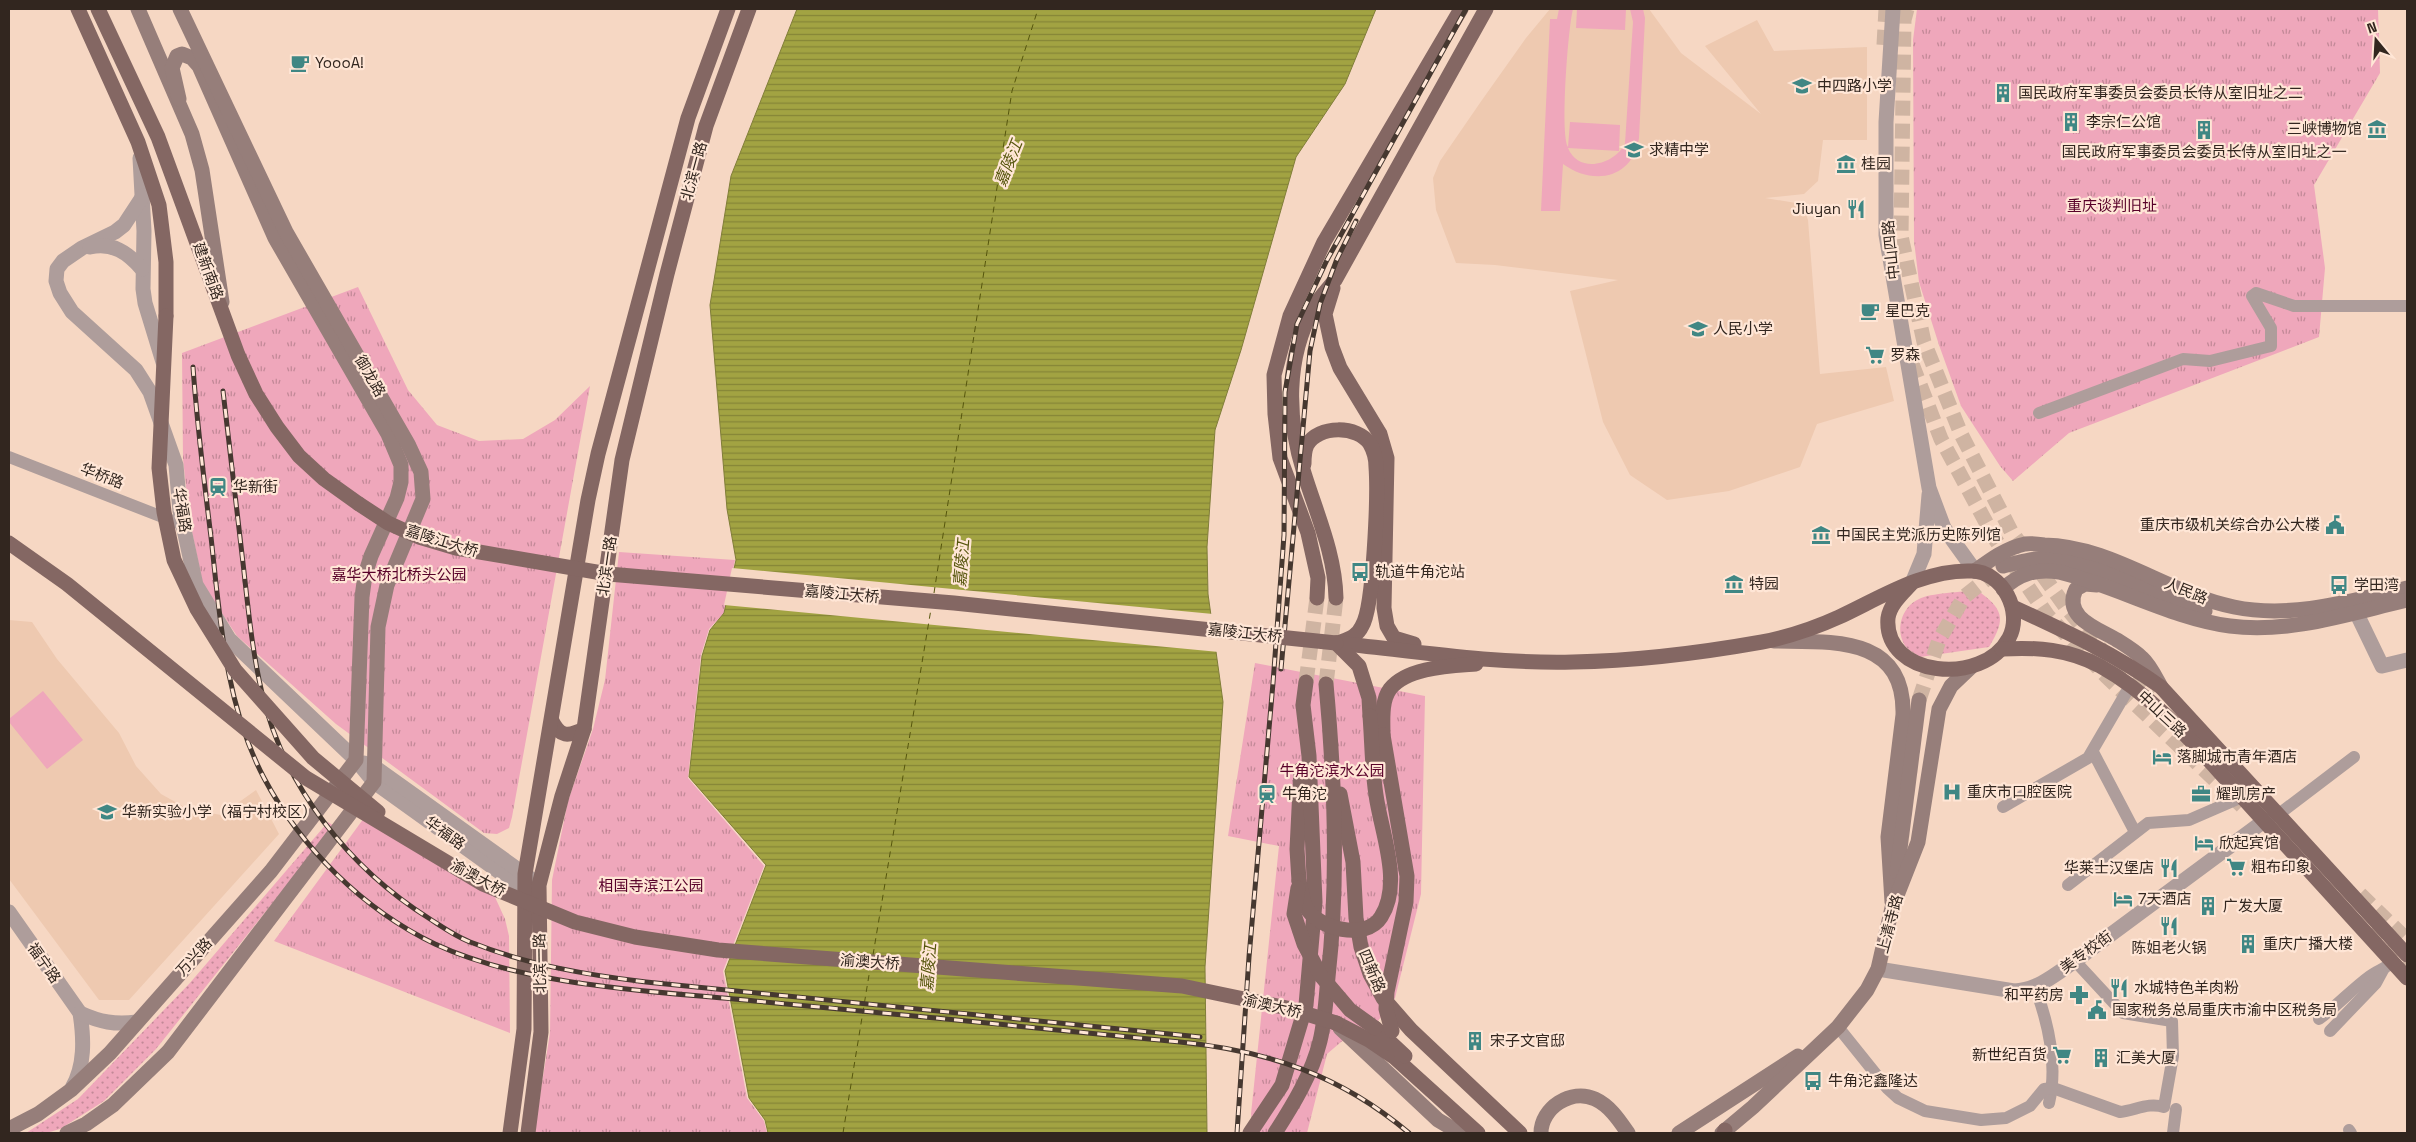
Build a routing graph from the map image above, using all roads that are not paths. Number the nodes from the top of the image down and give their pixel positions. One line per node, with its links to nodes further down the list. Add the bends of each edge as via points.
1 (78, 9): 13 (main road)
2 (98, 9): 19 (main road, 建新南路, via 158,137)
3 (138, 9): 11 (main road)
4 (152, 9): 11 (main road)
5 (180, 9): 60 (main road, 御龙路, via 208,62 286,232 421,472 423,499 382,602 378,627)
6 (728, 9): 54 (main road, 北滨一路, via 688,118 598,454)
7 (749, 9): 55 (main road, 北滨一路, via 706,126 666,274 622,460)
8 (1461, 9): 35 (main road, via 1324,242 1290,316 1274,375 1280,458 1308,533 1318,578)
9 (1486, 9): 17 (main road)
10 (1893, 9): 24 (street, 中山四路, via 1886,122 1886,235)
11 (150, 31): 12 (main road)
12 (179, 98): 19 (main road, via 202,170); 59 (main road, 御龙路, via 172,68 176,56 182,54 199,66 275,238 388,434 401,465 402,482 397,498 365,575)
13 (138, 142): 14 (street); 20 (main road, bridge, via 159,205 164,233)
14 (143, 196): 15 (street, 华福路, via 124,225); 16 (street)
15 (82, 248): 16 (street, via 97,245 116,248 131,256); 26 (street, 华福路, via 63,261 57,270 60,293 72,312 136,370 150,392 176,465)
16 (142, 269): 20 (street, via 145,303)
17 (1335, 280): 23 (main road, via 1311,314 1300,338 1292,374 1291,407); 46 (main road, via 1326,314 1332,347 1340,368 1380,434 1386,450 1384,608 1390,633 1401,641)
18 (2407, 306): 21 (street, via 2294,306 2256,293 2252,296 2271,328 2271,346 2210,361 2183,359)
19 (224, 315): 25 (main road, 建新南路, via 256,394 277,427 324,479)
20 (164, 366): 66 (main road, bridge, via 159,468 164,512 174,560 197,608 234,670 313,758)
21 (2039, 413)
22 (9, 457): 26 (street, 华桥路)
23 (1304, 471): 28 (main road, via 1304,454 1313,438 1330,431 1365,438 1374,452 1376,466); 36 (main road, via 1336,572)
24 (1929, 488): 30 (street, via 1944,528); 31 (street, via 1924,554)
25 (359, 504): 42 (main road, 嘉陵江大桥, bridge, via 396,527 456,548 608,574 973,605)
26 (183, 525): 59 (street, 华福路, via 196,585 229,639)
27 (9, 543): 66 (main road, bridge, via 67,584 306,778)
28 (1373, 550): 42 (main road, via 1368,609 1363,625 1355,636); 43 (main road, via 1375,623 1369,635)
29 (2003, 566): 40 (main road, via 2037,559 2062,561 2108,573 2211,613)
30 (1975, 571): 31 (main road, via 1951,571); 33 (main road, 人民路, via 1997,554 2025,544 2057,545 2088,550 2215,603 2256,610 2304,609); 34 (main road)
31 (1912, 583): 41 (main road, via 1836,619); 47 (main road, via 1895,602 1888,616 1890,637 1904,655 1925,666 1946,670)
32 (2103, 586): 34 (main road, 人民路, via 2060,572 2037,571 2018,578); 40 (main road, 人民路, via 2210,622 2245,627); 51 (main road, via 2086,584 2076,589 2072,600 2077,614 2144,659)
33 (2407, 588)
34 (2003, 589): 38 (main road)
35 (1317, 598)
36 (1336, 598)
37 (2407, 600): 39 (main road, 人民路)
38 (2013, 607): 44 (main road, via 2010,637); 51 (main road, 中山三路, via 2088,642)
39 (2356, 612): 40 (main road, 人民路); 45 (street, via 2382,666)
40 (2280, 626)
41 (1763, 641): 46 (main road, via 1630,658); 71 (main road, via 1867,649 1886,662 1898,680 1904,703 1888,837)
42 (1336, 643): 43 (main road, 嘉陵江大桥); 67 (main road, bridge, via 1359,666 1369,698 1376,795 1390,878 1388,904 1380,920 1364,929 1343,930 1324,924 1306,908)
43 (1354, 645): 46 (main road, 嘉陵江大桥)
44 (2002, 649): 47 (main road); 50 (main road, 中山三路, via 2058,650 2100,666)
45 (2407, 660)
46 (1514, 661): 85 (main road, bridge, via 1432,668 1402,680 1390,689 1384,706 1383,735 1407,876 1406,902 1386,1009)
47 (1971, 668): 71 (main road, 上清寺路, via 1952,686 1939,709 1918,842)
48 (1306, 682): 53 (main road)
49 (1326, 684): 57 (main road)
50 (2130, 686): 56 (street); 61 (main road, 中山三路, via 2166,716)
51 (2161, 687): 63 (main road, 中山三路)
52 (1919, 700): 71 (main road)
53 (1303, 705): 67 (main road); 97 (main road, via 1315,902 1306,1005 1282,1084)
54 (552, 721): 55 (main road, via 557,732 565,735); 68 (main road, 北滨一路)
55 (584, 729): 70 (main road, 北滨一路, via 562,796)
56 (2093, 752): 62 (street, via 2082,762); 65 (street)
57 (1332, 753): 98 (main road, via 1335,918 1320,1042 1297,1099); 103 (main road, 四新路, via 1353,862 1356,918 1370,974 1383,998 1410,1030)
58 (2354, 756): 63 (street)
59 (356, 760): 60 (street, 华福路); 81 (main road, 万兴路, via 271,872)
60 (375, 775): 68 (street, 华福路); 94 (main road, via 168,1052 113,1105)
61 (2242, 797): 64 (main road, 中山三路); 65 (street, via 2189,820 2148,823)
62 (2002, 807)
63 (2279, 814): 64 (street); 73 (main road, 中山三路)
64 (2264, 821): 74 (street, 美专校街); 75 (main road, 中山三路)
65 (2135, 832): 69 (street)
66 (413, 842): 82 (main road, 渝澳大桥, bridge, via 483,884 575,922 635,937 718,950 1182,986 1287,1008)
67 (1298, 881): 85 (main road, bridge, via 1294,914 1304,944 1321,976 1350,1010 1375,1028)
68 (524, 882): 70 (street, 华福路); 95 (main road, 北滨一路, via 524,1029)
69 (2068, 885)
70 (539, 892): 96 (main road, 北滨一路, via 541,1032)
71 (1892, 908): 76 (main road, 上清寺路)
72 (9, 912): 79 (street, 福宁路)
73 (2407, 955)
74 (2075, 961): 78 (street, 美专校街); 86 (street, via 2123,1012 2172,1021 2174,1037 2170,1080 2164,1107 2156,1104 2120,1112)
75 (2388, 966): 77 (main road, 中山三路); 80 (street, via 2371,975); 84 (street)
76 (1878, 969): 78 (street, 美专校街, via 2014,991); 83 (main road, 上清寺路, via 1867,990)
77 (2407, 978)
78 (2035, 987): 86 (street, via 2048,1030)
79 (80, 1014): 81 (street, via 106,1023); 87 (street, via 83,1033 80,1073)
80 (2319, 1019)
81 (137, 1022): 87 (main road, 万兴路)
82 (1336, 1023): 85 (main road, 渝澳大桥); 91 (main road)
83 (1832, 1032): 86 (street, via 1898,1098 1925,1111 1981,1120 2006,1118 2030,1106 2044,1089); 93 (main road, 上清寺路); 106 (main road)
84 (2330, 1032)
85 (1397, 1054): 89 (main road)
86 (2053, 1088): 88 (street)
87 (71, 1090): 92 (main road, 万兴路, via 38,1114)
88 (2050, 1103)
89 (1450, 1108): 101 (main road); 102 (main road)
90 (2176, 1109): 107 (street)
91 (1438, 1120): 99 (street); 100 (main road)
92 (9, 1129)
93 (1724, 1132)
94 (68, 1133)
95 (510, 1133)
96 (528, 1133)
97 (1250, 1133)
98 (1275, 1133)
99 (1453, 1133)
100 (1460, 1133)
101 (1468, 1133)
102 (1478, 1133)
103 (1520, 1133)
104 (1542, 1133): 105 (main road, via 1542,1122 1547,1112 1558,1103 1583,1096 1605,1105)
105 (1628, 1133)
106 (1679, 1133)
107 (2173, 1133)

